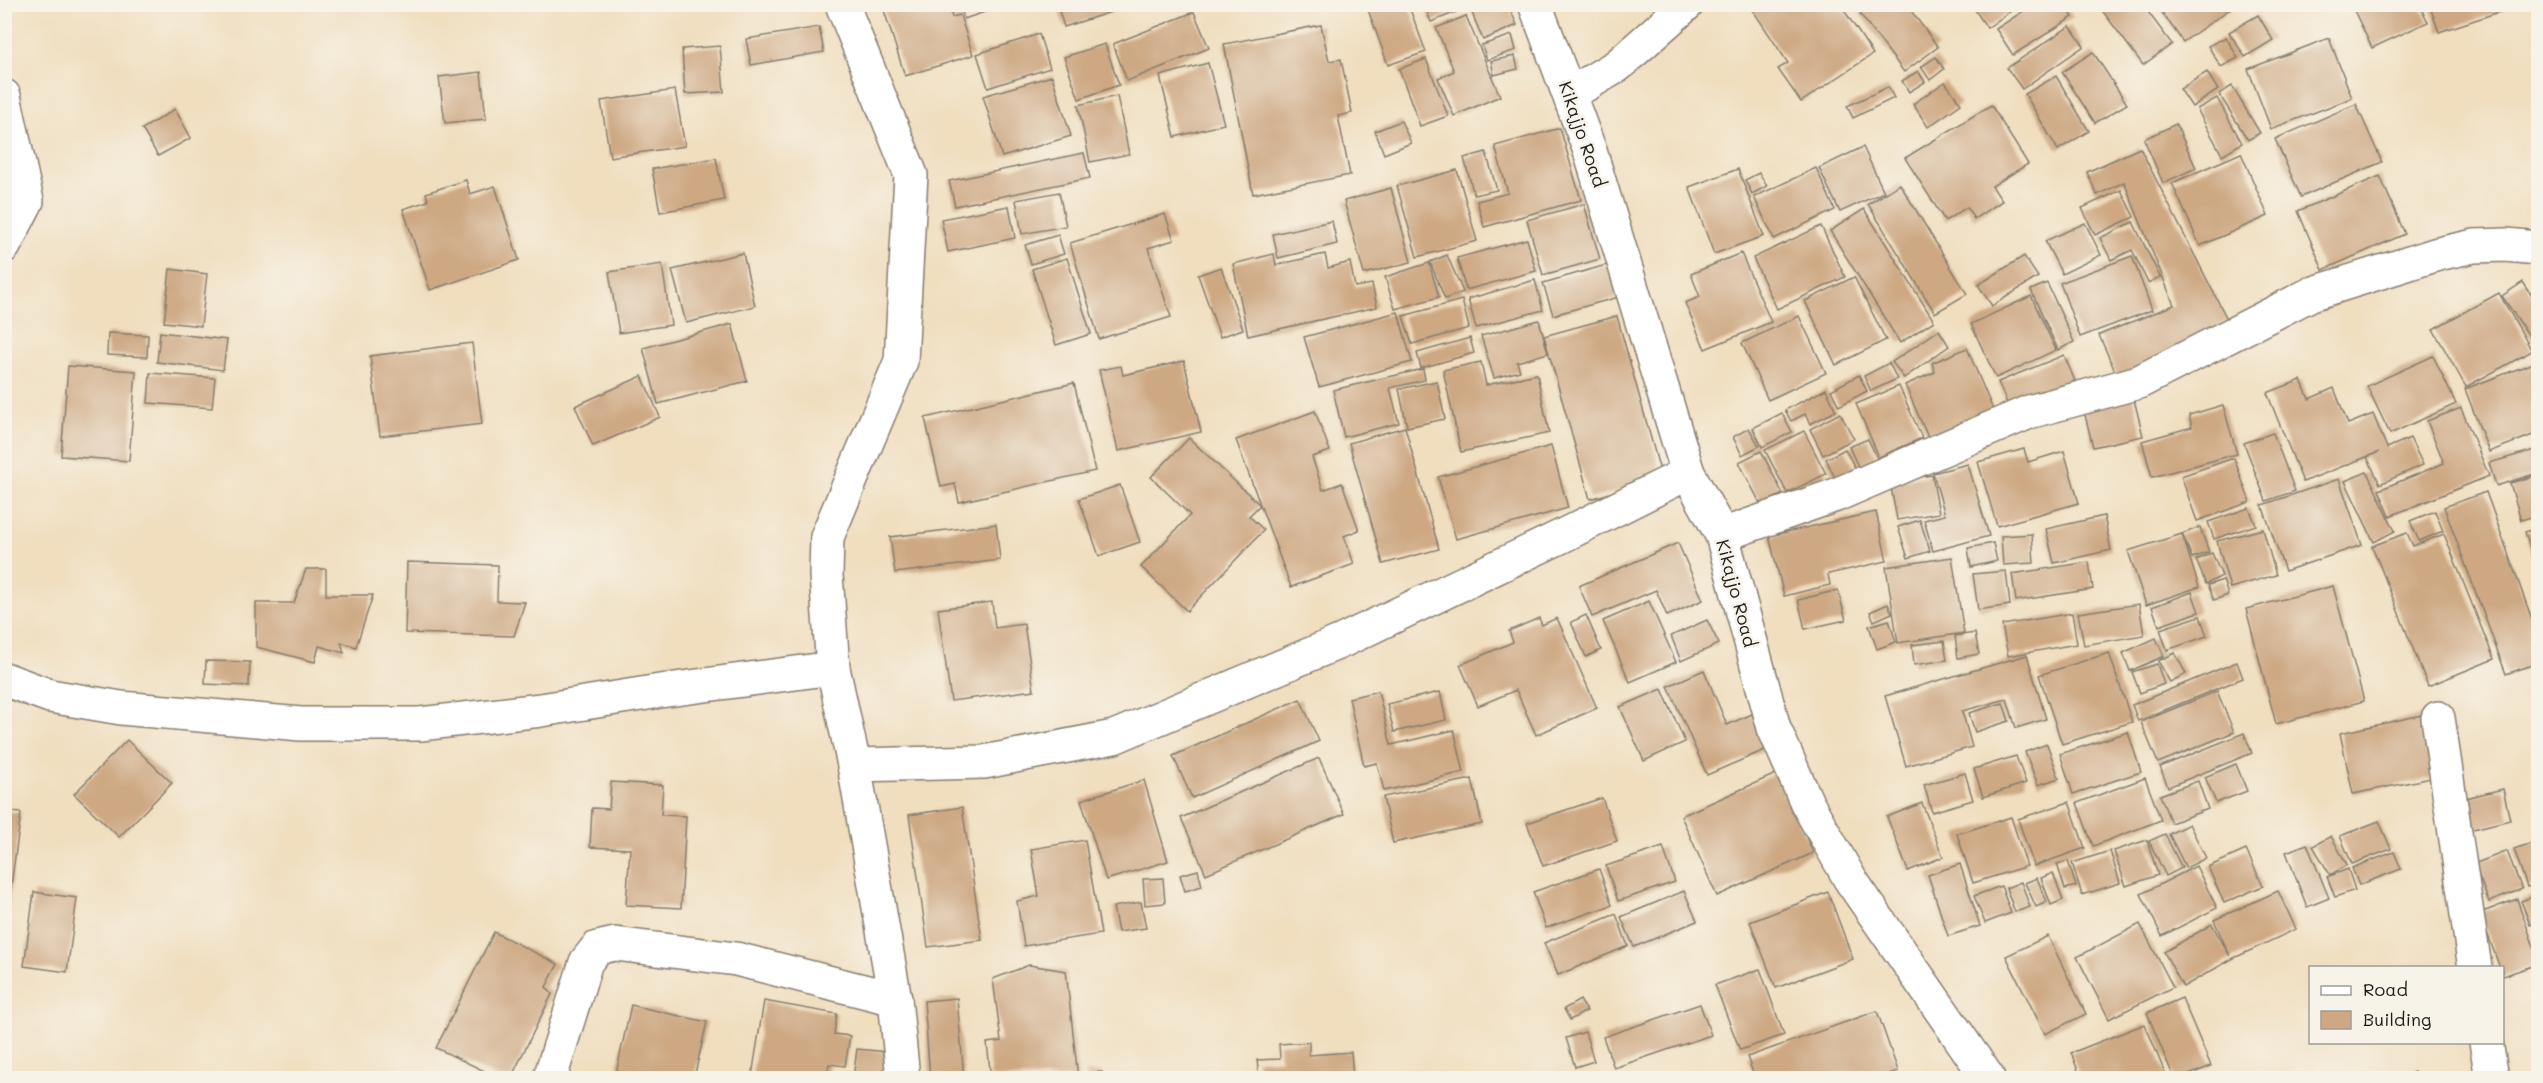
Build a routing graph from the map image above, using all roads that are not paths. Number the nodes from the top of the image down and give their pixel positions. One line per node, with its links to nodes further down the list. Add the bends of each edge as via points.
1 (842, 4): 10 (street, via 911,176 901,361 827,537)
2 (1535, 4): 4 (street, Kikajjo Road)
3 (1687, 4): 4 (street, via 1617,66)
4 (1570, 94): 8 (street, Kikajjo Road)
5 (4, 96): 6 (street, via 27,201)
6 (4, 246)
7 (2538, 249): 9 (street, via 2474,246 2311,294 2139,382 2029,412 1836,495)
8 (1688, 474): 9 (street, Kikajjo Road); 13 (street, via 1352,636 1114,737 984,762)
9 (1722, 535): 19 (street, Kikajjo Road, via 1773,728 1807,803 1850,879)
10 (833, 668): 11 (street, via 420,724 301,723 121,708 50,696); 13 (street)
11 (4, 679)
12 (2438, 718): 14 (street)
13 (854, 765): 15 (street)
14 (2475, 966)
15 (895, 999): 17 (street, via 736,959 615,944 597,948 586,962); 18 (street)
16 (2486, 1044): 20 (street)
17 (550, 1078)
18 (903, 1078)
19 (1988, 1078)
20 (2492, 1078)

